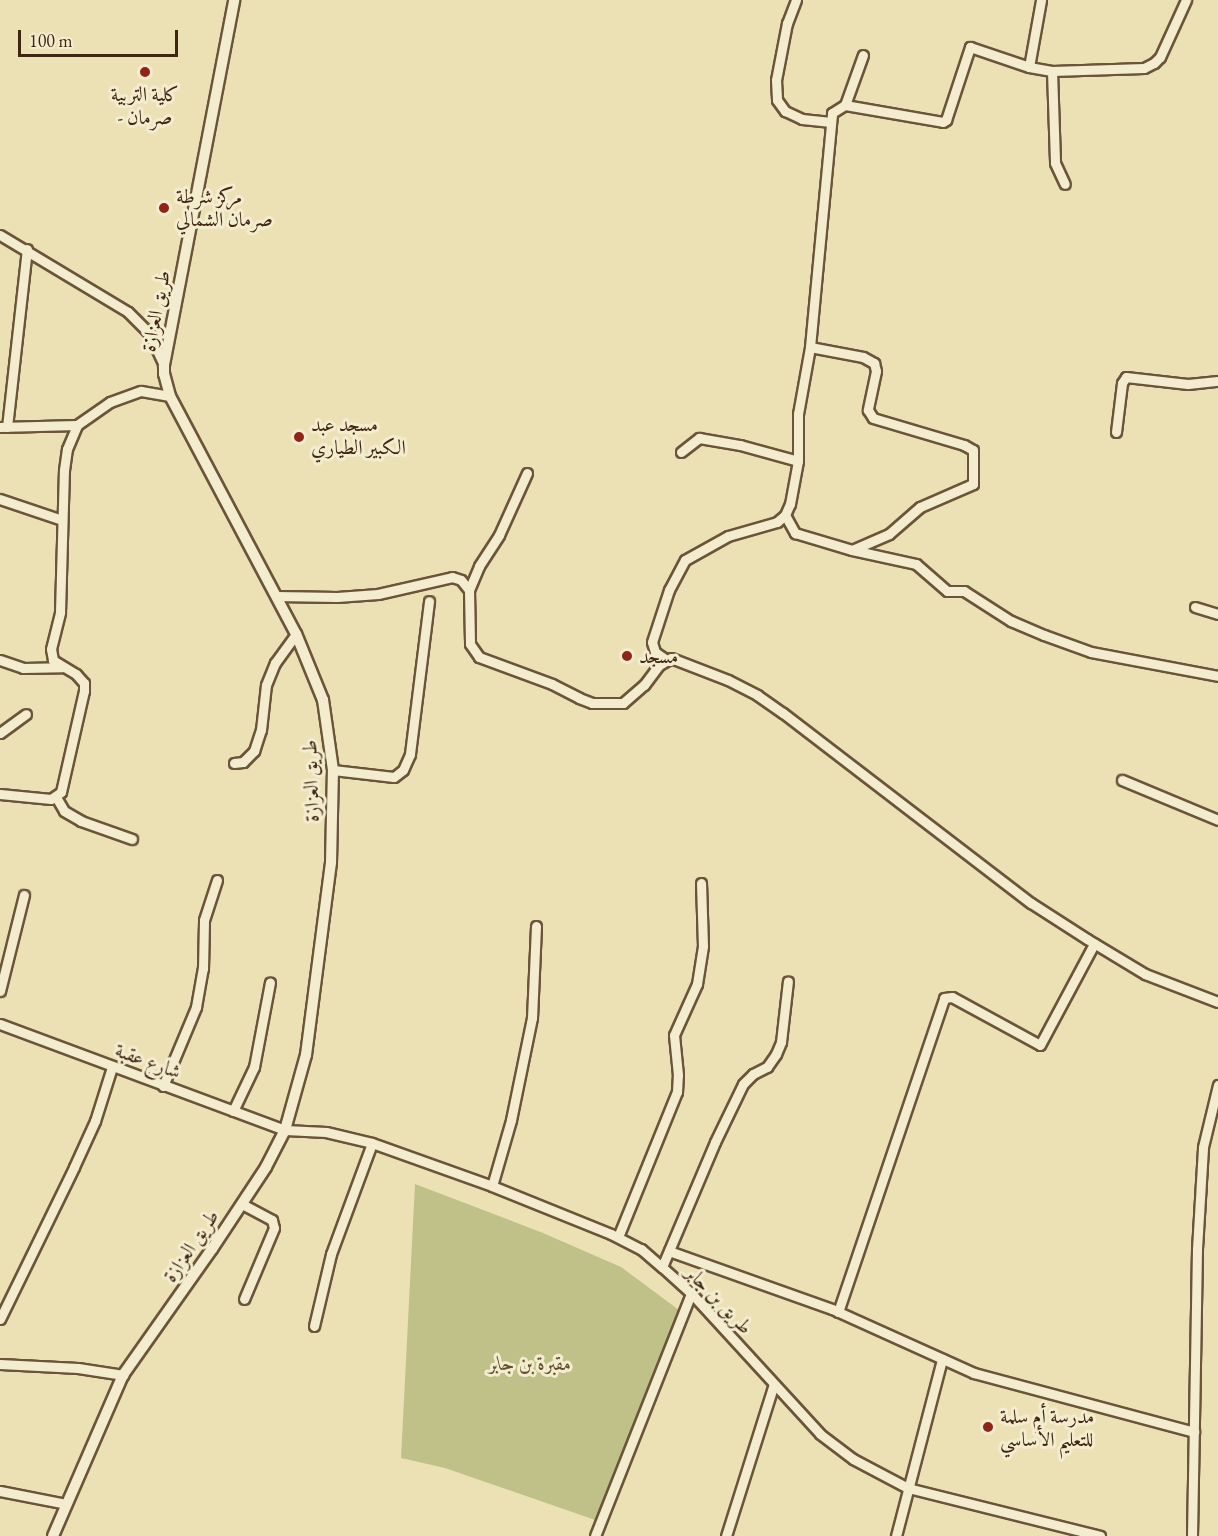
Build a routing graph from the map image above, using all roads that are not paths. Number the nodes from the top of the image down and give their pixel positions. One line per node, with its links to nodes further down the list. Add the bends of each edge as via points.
1 (234, 0): 14 (street, طريق العزازة)
2 (796, 0): 9 (street, via 787,22 776,80 777,100 784,111 802,119)
3 (1041, 0): 6 (street)
4 (1186, 0): 7 (street, via 1166,48 1154,63 1144,68)
5 (863, 55): 8 (street)
6 (1029, 67): 7 (street); 8 (street, via 970,47 943,122)
7 (1052, 71): 10 (street, via 1055,163)
8 (845, 105): 9 (street, via 832,113)
9 (831, 122): 13 (street)
10 (1065, 184)
11 (0, 235): 12 (street)
12 (27, 249): 14 (street, via 134,317 149,333); 18 (street)
13 (810, 346): 21 (street, via 798,414); 26 (street, via 874,363 876,371 868,407 873,418 973,450 973,484 920,507 889,534)
14 (164, 365): 16 (street, طريق العزازة)
15 (1218, 381): 19 (street, via 1188,384 1126,377)
16 (170, 396): 17 (street, via 141,391 110,402); 28 (street, طريق العزازة)
17 (77, 425): 18 (street); 25 (street, via 67,449)
18 (4, 427)
19 (1116, 432)
20 (681, 452): 21 (street, via 699,438)
21 (798, 461): 24 (street)
22 (527, 473): 27 (street)
23 (0, 499): 25 (street)
24 (785, 515): 26 (street, via 795,533); 33 (street, via 777,522 728,536 685,560 669,590 652,642 655,652)
25 (62, 520): 35 (street, via 60,612 51,650 53,660)
26 (852, 550): 36 (street, via 916,564 947,591 964,591 1011,621 1091,652)
27 (469, 590): 28 (street, via 461,580 442,577 378,594); 33 (street, via 470,644 479,657 592,703 623,703 644,685)
28 (276, 596): 32 (street, طريق العزازة)
29 (429, 601): 40 (street, via 410,754 403,770 394,777)
30 (1195, 607): 31 (street)
31 (1218, 614)
32 (296, 634): 39 (street, via 275,663 266,685 261,730 254,751 243,762); 40 (street, طريق العزازة, via 323,700)
33 (664, 659): 50 (street, via 671,658 728,680 757,695 1031,903)
34 (0, 660): 35 (street, via 23,668)
35 (62, 667): 43 (street, via 84,682 84,691 63,786)
36 (1218, 676)
37 (26, 714): 38 (street)
38 (0, 733)
39 (234, 763)
40 (333, 770): 60 (street, طريق العزازة, via 331,863 306,1055)
41 (1122, 780): 44 (street)
42 (0, 794): 43 (street)
43 (57, 797): 45 (street, via 64,811 81,821)
44 (1218, 820)
45 (132, 839)
46 (217, 880): 58 (street, via 204,920 203,969 196,1007)
47 (701, 883): 64 (street, via 703,946 697,984 674,1035 677,1092)
48 (24, 895): 53 (street)
49 (536, 927): 62 (street, via 532,1018 511,1120)
50 (1094, 944): 54 (street, via 1145,974); 69 (street, via 1040,1045 952,997 942,1001)
51 (788, 981): 65 (street, via 776,1054 767,1067 743,1084)
52 (270, 982): 59 (street, via 254,1067)
53 (0, 991)
54 (1218, 1002)
55 (0, 1024): 56 (street, شارع عقبة)
56 (112, 1067): 58 (street, شارع عقبة); 70 (street, via 75,1167)
57 (1218, 1085): 76 (street, via 1203,1147)
58 (163, 1086): 59 (street, شارع عقبة)
59 (233, 1111): 60 (street, شارع عقبة)
60 (285, 1130): 61 (street, طريق بن جابر, via 326,1132); 63 (street, طريق العزازة)
61 (372, 1143): 62 (street, طريق بن جابر); 71 (street, via 331,1254)
62 (492, 1186): 64 (street, طريق بن جابر)
63 (242, 1204): 68 (street, via 272,1220 274,1228); 74 (street, طريق العزازة)
64 (618, 1237): 66 (street, طريق بن جابر, via 641,1249)
65 (669, 1251): 66 (street); 69 (street)
66 (662, 1267): 67 (street, طريق بن جابر)
67 (691, 1293): 75 (street, طريق بن جابر); 81 (street)
68 (244, 1299)
69 (838, 1312): 72 (street)
70 (0, 1319)
71 (314, 1326)
72 (942, 1359): 76 (street, via 1008,1383); 77 (street)
73 (0, 1364): 74 (street)
74 (123, 1375): 79 (street, طريق العزازة)
75 (774, 1384): 77 (street, طريق بن جابر, via 835,1446); 82 (street)
76 (1194, 1432): 85 (street)
77 (908, 1488): 83 (street); 84 (street, طريق بن جابر)
78 (0, 1491): 79 (street)
79 (66, 1504): 80 (street, طريق العزازة)
80 (53, 1536)
81 (595, 1536)
82 (726, 1536)
83 (896, 1536)
84 (1100, 1536)
85 (1192, 1536)

